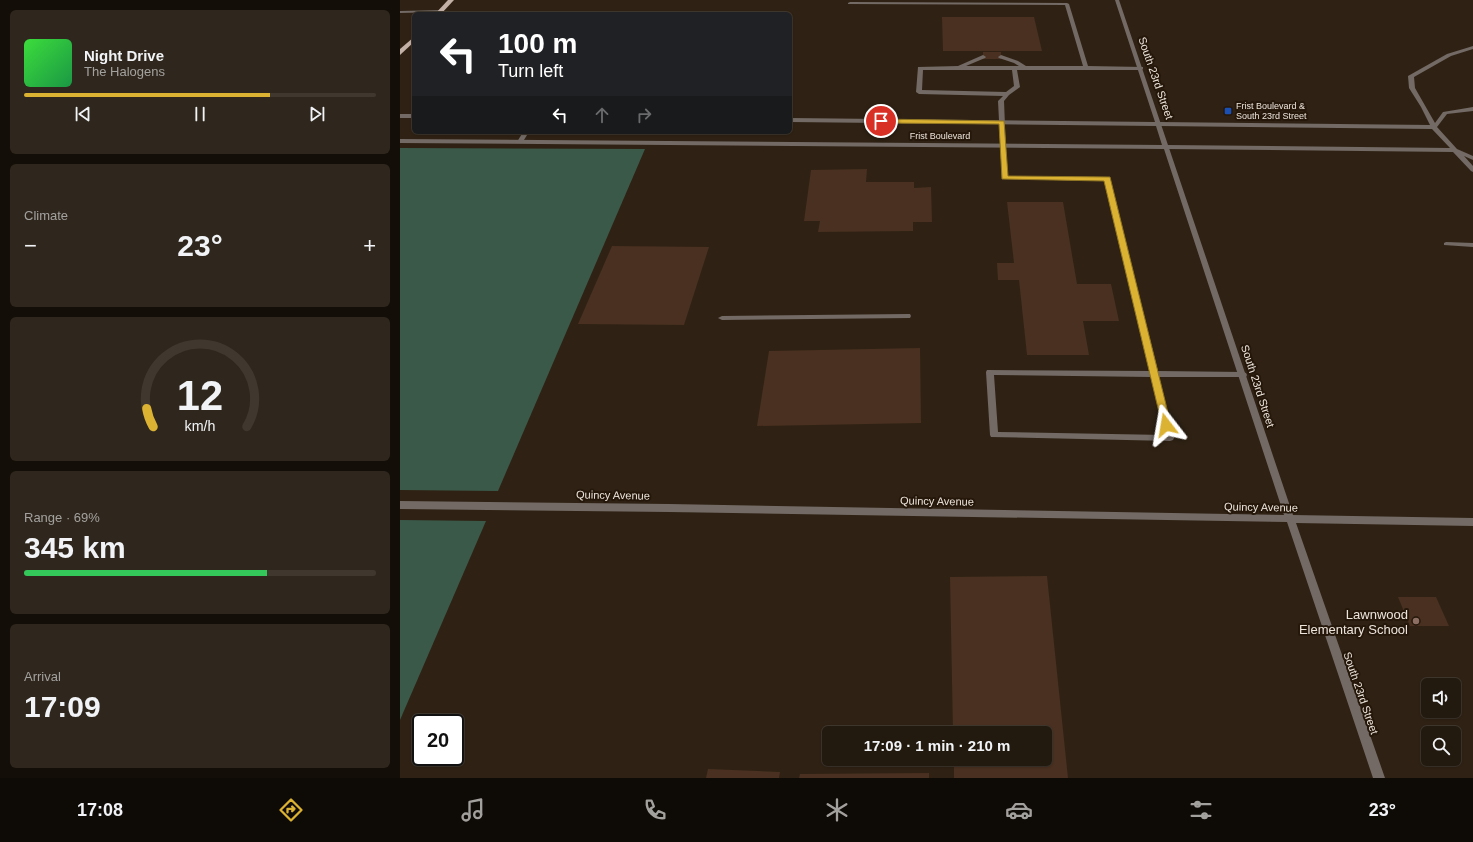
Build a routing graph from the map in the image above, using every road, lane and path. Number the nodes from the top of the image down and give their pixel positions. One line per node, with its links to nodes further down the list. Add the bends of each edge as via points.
1 (451, 0): 6 (main road)
2 (1117, 0): 16 (street, South 23rd Street)
3 (850, 3): 15 (street, via 1067,4)
4 (400, 12): 5 (street)
5 (412, 12)
6 (440, 12)
7 (412, 41): 9 (main road)
8 (1473, 47): 24 (street, via 1449,55 1411,76 1412,88)
9 (400, 53)
10 (983, 57): 12 (street)
11 (1001, 57): 14 (street)
12 (959, 68): 13 (street); 17 (street, via 920,68 919,92)
13 (1014, 68): 14 (street); 17 (street, via 1017,87)
14 (1025, 68): 15 (street)
15 (1086, 68): 16 (street)
16 (1141, 68): 23 (street, South 23rd Street)
17 (1008, 94): 22 (street, via 1001,101)
18 (1473, 109): 24 (street, via 1445,114)
19 (400, 116): 20 (street)
20 (412, 116)
21 (792, 120): 22 (street, Frist Boulevard)
22 (1002, 122): 23 (street, Frist Boulevard); 28 (street)
23 (1159, 124): 24 (street, Frist Boulevard); 29 (street, South 23rd Street)
24 (1434, 127): 30 (street)
25 (525, 134): 27 (street)
26 (400, 142): 27 (street, Frist Boulevard)
27 (520, 142): 28 (street, Frist Boulevard)
28 (1004, 146): 29 (street, Frist Boulevard); 37 (street, via 1004,178 1107,179)
29 (1167, 147): 30 (street, Frist Boulevard); 38 (street, South 23rd Street)
30 (1454, 150): 31 (street); 32 (street)
31 (1473, 158)
32 (1473, 170)
33 (1446, 244): 34 (street)
34 (1473, 245)
35 (907, 316): 36 (street)
36 (722, 318)
37 (1154, 374): 37 (street, via 1170,438 994,435 990,372); 38 (street)
38 (1242, 375): 40 (street, South 23rd Street)
39 (400, 505): 40 (street, Quincy Avenue)
40 (1290, 519): 41 (street, Quincy Avenue); 42 (street, South 23rd Street)
41 (1473, 522)
42 (1379, 778)

